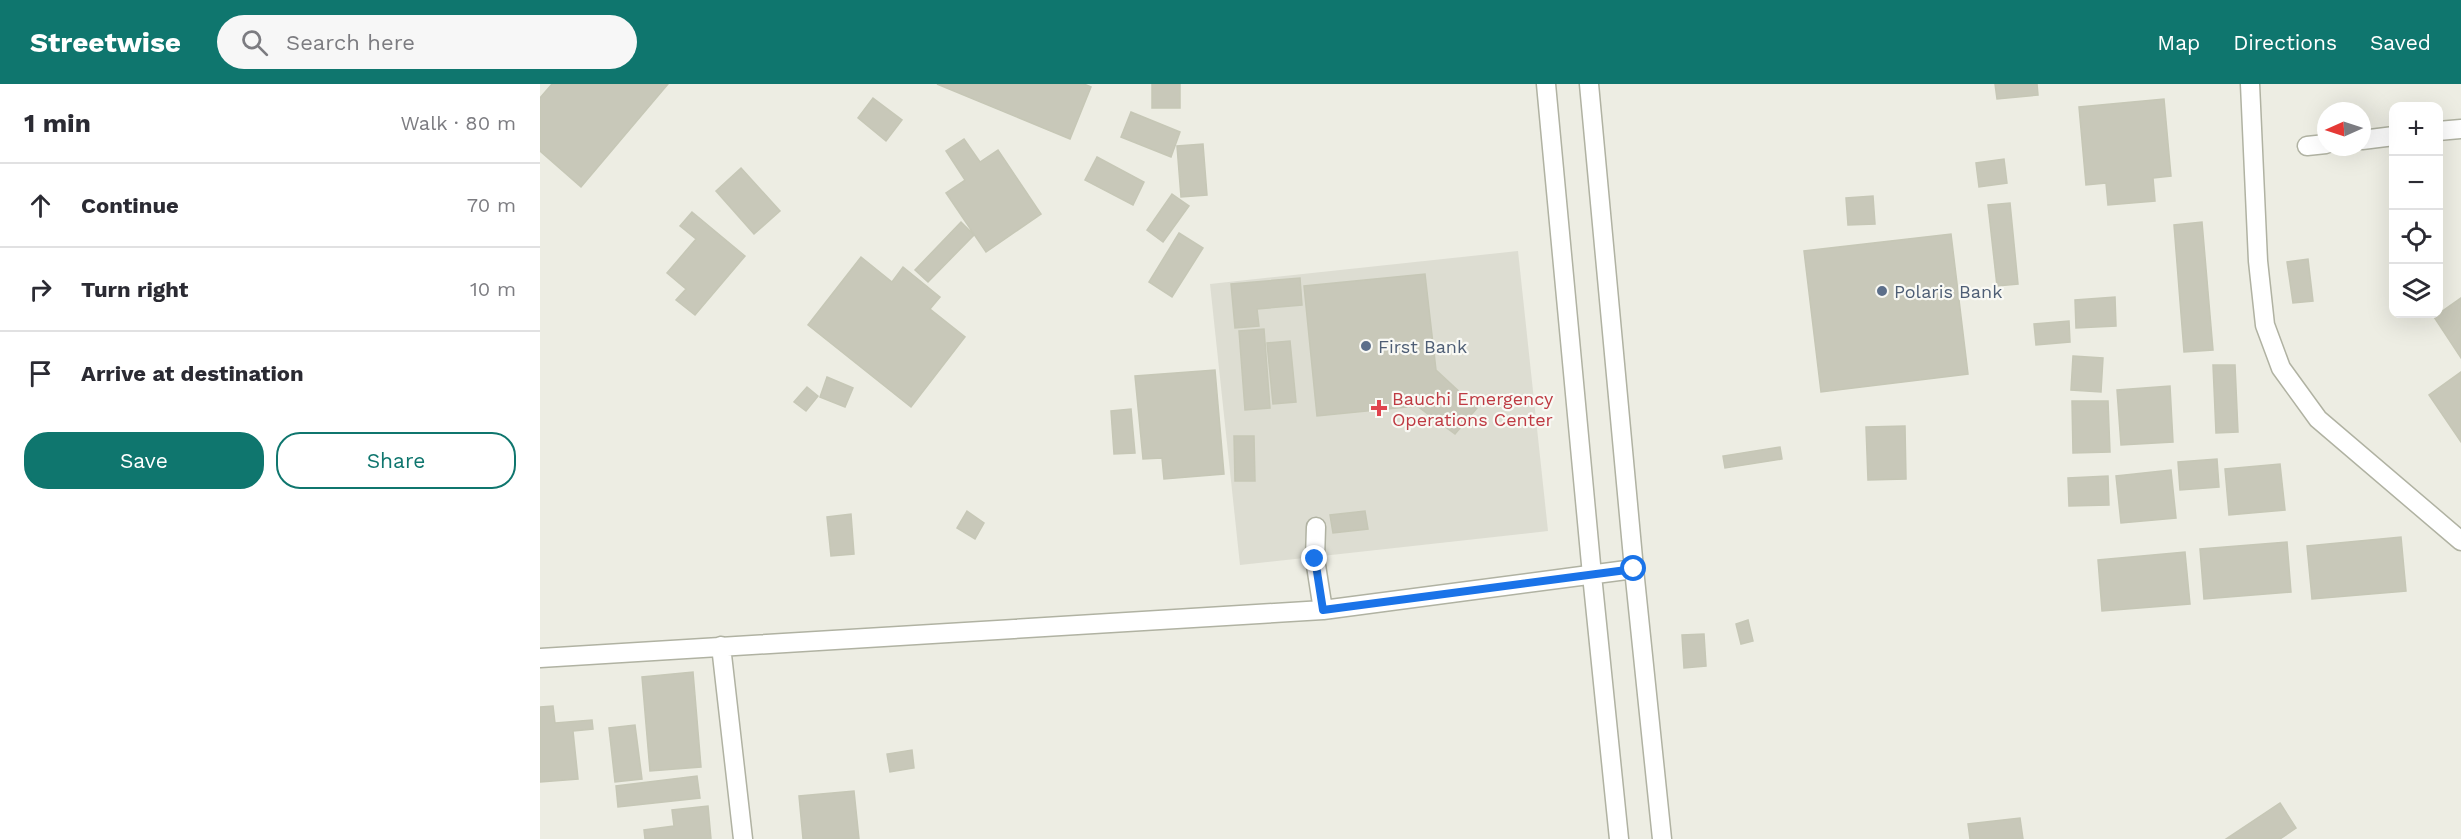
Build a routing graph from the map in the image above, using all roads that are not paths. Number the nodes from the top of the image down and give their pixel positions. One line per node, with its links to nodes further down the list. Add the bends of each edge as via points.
1 (1546, 84): 13 (street)
2 (1589, 84): 12 (street)
3 (2250, 84): 11 (street, via 2258,261 2265,325 2281,368 2319,419)
4 (2461, 129): 5 (street)
5 (2443, 131)
6 (2389, 137): 7 (street)
7 (2371, 139)
8 (2317, 145): 9 (street)
9 (2307, 146)
10 (1316, 527): 14 (street, via 1315,559)
11 (2461, 541)
12 (1634, 569): 13 (street); 19 (street)
13 (1592, 575): 14 (street); 18 (street)
14 (1323, 610): 15 (street)
15 (721, 646): 16 (street); 17 (street)
16 (540, 658)
17 (743, 839)
18 (1619, 839)
19 (1662, 839)

